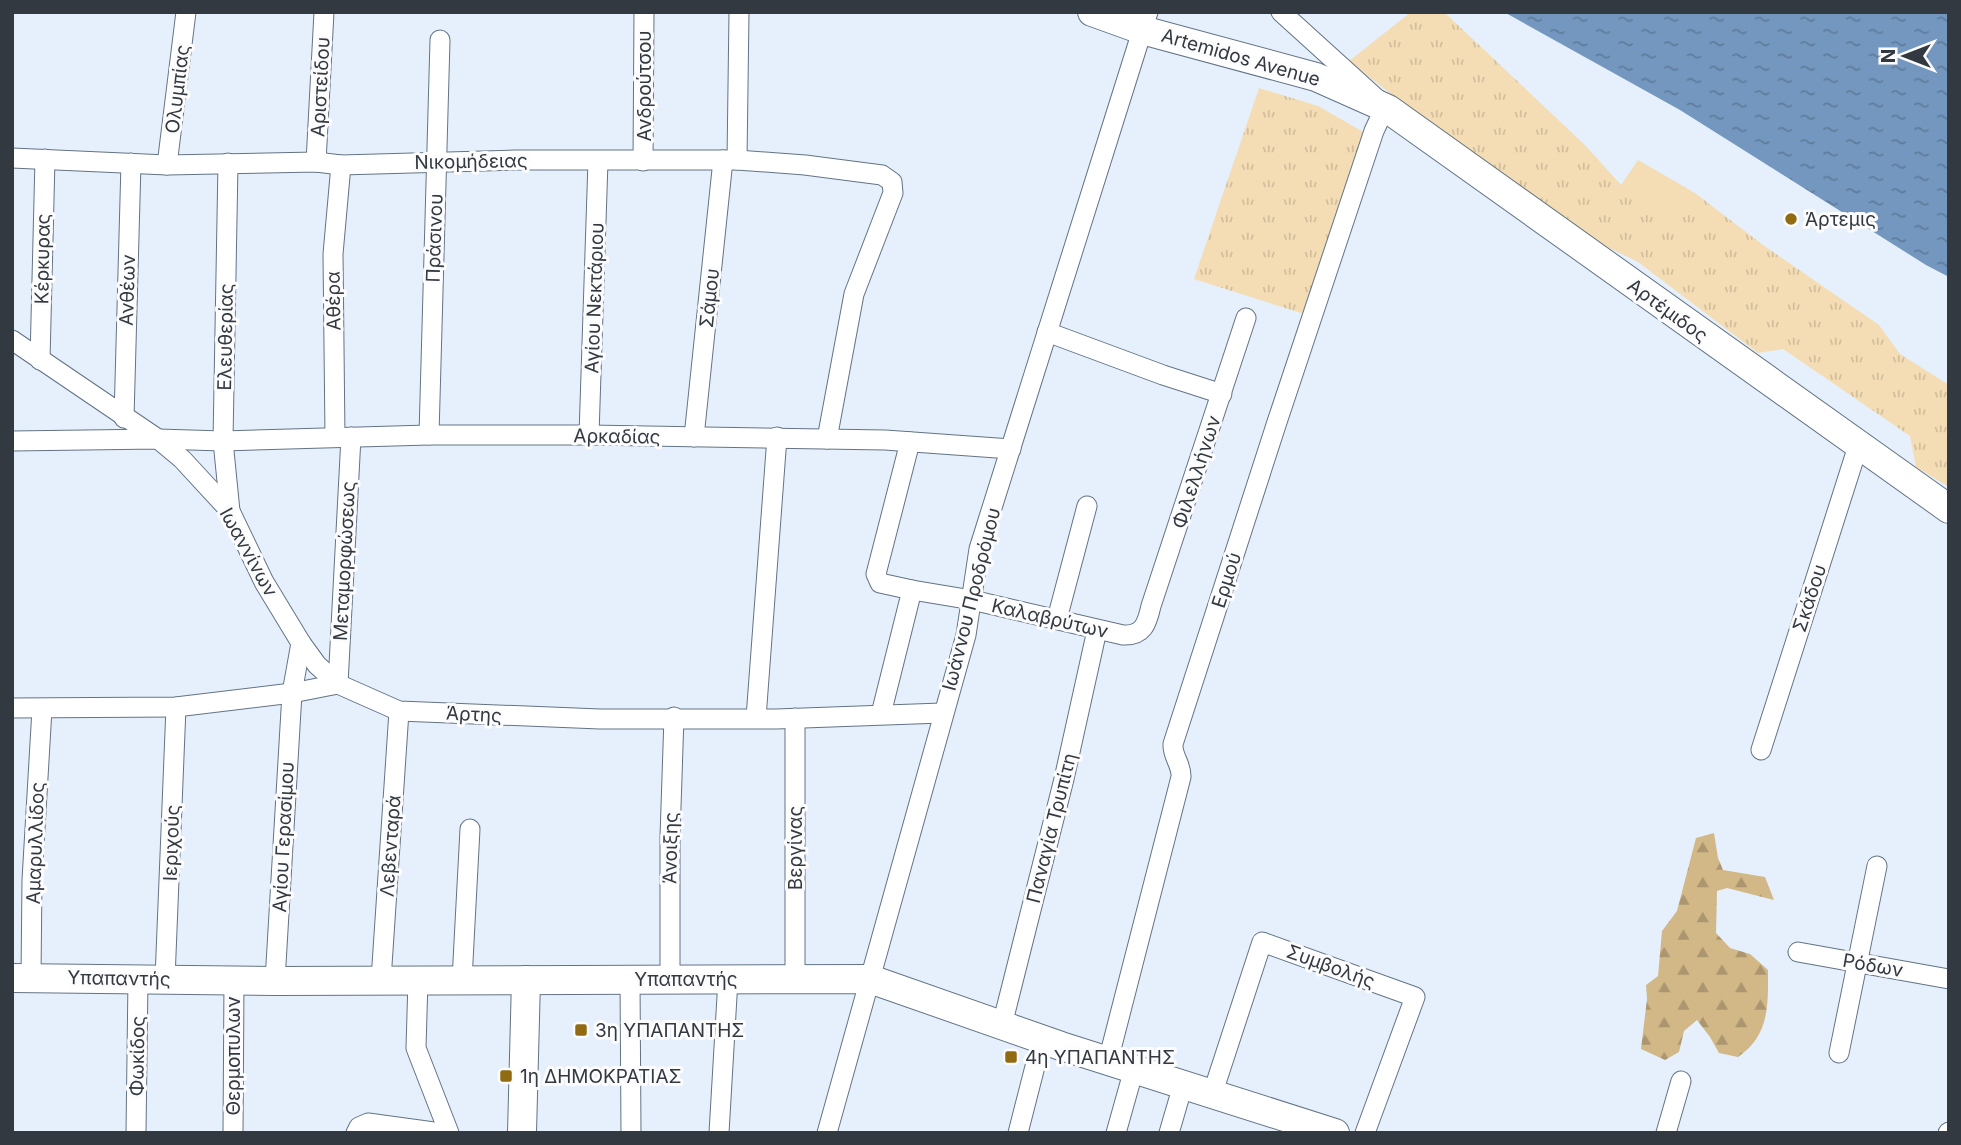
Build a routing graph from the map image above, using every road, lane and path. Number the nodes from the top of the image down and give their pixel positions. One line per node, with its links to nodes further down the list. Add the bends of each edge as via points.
1 (187, 12): 20 (street, Ολυμπίας)
2 (324, 12): 15 (street, Αριστείδου)
3 (644, 12): 14 (street, Ανδρούτσου)
4 (739, 12): 12 (street, Σάμου)
5 (1092, 12): 7 (street, Artemidos Avenue)
6 (1280, 12): 9 (street)
7 (1145, 21): 9 (street, Artemidos Avenue, via 1317,77); 22 (street, Ιωάννου Προδρόμου)
8 (440, 40): 16 (street, Πράσινου)
9 (1388, 109): 37 (street, Αρτέμιδος); 81 (street, Ερμού, via 1370,145 1173,744 1181,777)
10 (12, 158): 11 (street, Νικομήδειας)
11 (45, 159): 17 (street, Νικομήδειας); 24 (street, Κέρκυρας)
12 (730, 160): 14 (street, Νικομήδειας); 30 (street, Σάμου); 33 (street, Νικομήδειας, via 806,165 882,175 892,181 885,215 854,294)
13 (598, 161): 14 (street, Νικομήδειας); 16 (street, Νικομήδειας); 28 (street, Αγίου Νεκτάριου)
14 (643, 161)
15 (316, 162): 18 (street, Νικομήδειας); 19 (street, Νικομήδειας)
16 (436, 162): 19 (street, Νικομήδειας); 27 (street, Πράσινου)
17 (131, 163): 20 (street, Νικομήδειας); 26 (street, Ανθέων)
18 (228, 163): 20 (street, Νικομήδειας); 35 (street, Ελευθερίας)
19 (341, 164): 29 (street, Αθέρα, via 332,254)
20 (167, 165)
21 (1245, 318): 25 (street)
22 (1047, 332): 25 (street, Φιλελλήνων); 38 (street, Ιωάννου Προδρόμου)
23 (12, 340): 24 (street, Ιωαννίνων)
24 (40, 360): 26 (street, Ιωαννίνων)
25 (1222, 394): 44 (street, Φιλελλήνων)
26 (124, 418): 32 (street, Ιωαννίνων)
27 (429, 435): 28 (street, Αρκαδίας); 29 (street, Αρκαδίας)
28 (589, 435): 30 (street, Αρκαδίας)
29 (343, 437): 35 (street, Αρκαδίας); 48 (street, Μεταμορφώσεως)
30 (694, 437): 31 (street, Αρκαδίας)
31 (777, 438): 33 (street, Αρκαδίας); 57 (street)
32 (158, 439): 34 (street); 35 (street, Αρκαδίας); 41 (street, Ιωαννίνων)
33 (827, 439): 36 (street, Αρκαδίας)
34 (12, 441)
35 (223, 441): 41 (street, Ελευθερίας)
36 (910, 442): 38 (street, Αρκαδίας); 42 (street, Καλαβρύτων, via 876,578)
37 (1858, 446): 40 (street, Αρτέμιδος); 59 (street, Σκάδου)
38 (1012, 449): 43 (street, Ιωάννου Προδρόμου, via 979,550)
39 (1087, 506): 45 (street)
40 (1949, 509)
41 (230, 511): 47 (street, Ιωαννίνων, via 264,582)
42 (912, 590): 43 (street, Καλαβρύτων); 55 (street)
43 (972, 600): 45 (street, Καλαβρύτων); 54 (street, Ιωάννου Προδρόμου)
44 (1151, 606): 46 (street, Καλαβρύτων, via 1147,623 1133,636)
45 (1057, 619): 46 (street, Καλαβρύτων)
46 (1097, 630): 78 (street, Παναγία Τρυπίτη)
47 (301, 643): 48 (street, Ιωαννίνων); 49 (street)
48 (338, 684): 49 (street); 53 (street, Άρτης)
49 (292, 693): 50 (street); 77 (street, Αγίου Γερασίμου)
50 (176, 706): 52 (street); 65 (street, Ιεριχούς)
51 (12, 708): 52 (street)
52 (42, 709): 64 (street, Αμαρυλλίδος)
53 (399, 711): 56 (street, Άρτης, via 600,719); 73 (street, Λεβενταρά)
54 (942, 713): 55 (street, Άρτης); 70 (street, Ιωάννου Προδρόμου)
55 (881, 714): 58 (street, Άρτης)
56 (674, 717): 57 (street, Άρτης); 67 (street, Άνοιξης)
57 (756, 718): 58 (street, Άρτης)
58 (795, 718): 69 (street, Βεργίνας)
59 (1761, 750)
60 (470, 829): 75 (street)
61 (1877, 866): 63 (street)
62 (1798, 952): 63 (street, Ρόδων)
63 (1858, 963): 71 (street, Ρόδων); 80 (street)
64 (22, 978): 65 (street, Υπαπαντής)
65 (151, 979): 72 (street, Υπαπαντής); 85 (street, Φωκίδος)
66 (630, 979): 67 (street, Υπαπαντής); 76 (street, Υπαπαντής); 91 (street)
67 (670, 979): 68 (street, Υπαπαντής)
68 (728, 979): 69 (street, Υπαπαντής); 92 (street)
69 (795, 979): 70 (street, Υπαπαντής)
70 (870, 979): 78 (street, Υπαπαντής); 93 (street, Ιωάννου Προδρόμου)
71 (1949, 979)
72 (234, 980): 77 (street, Υπαπαντής); 86 (street, Θερμοπυλων)
73 (381, 980): 74 (street, Υπαπαντής); 77 (street, Υπαπαντής)
74 (418, 980): 75 (street, Υπαπαντής); 89 (street, via 416,1048)
75 (462, 980): 76 (street, Υπαπαντής)
76 (526, 980): 90 (street)
77 (275, 981)
78 (1002, 1026): 79 (street, Υπαπαντής)
79 (1042, 1040): 81 (street, Υπαπαντής); 94 (street)
80 (1839, 1053)
81 (1121, 1065): 83 (street, Υπαπαντής); 95 (street, Ερμού)
82 (1681, 1081): 99 (street)
83 (1183, 1085): 84 (street, Υπαπαντής); 96 (street)
84 (1212, 1095): 97 (street, Υπαπαντής); 98 (street, Συμβολής, via 1262,942 1415,997)
85 (136, 1133)
86 (233, 1133)
87 (356, 1133): 88 (street, via 368,1123)
88 (441, 1133)
89 (449, 1133)
90 (522, 1133)
91 (631, 1133)
92 (719, 1133)
93 (827, 1133)
94 (1018, 1133)
95 (1116, 1133)
96 (1169, 1133)
97 (1335, 1133)
98 (1365, 1133)
99 (1666, 1133)

